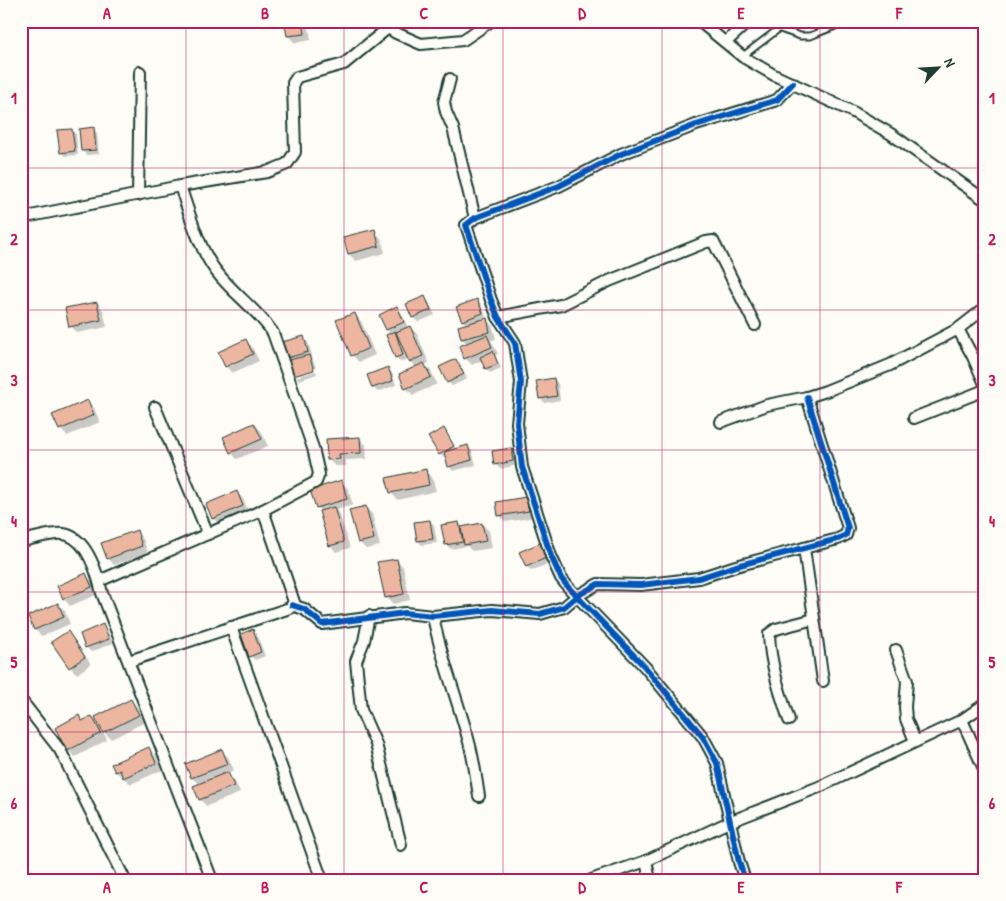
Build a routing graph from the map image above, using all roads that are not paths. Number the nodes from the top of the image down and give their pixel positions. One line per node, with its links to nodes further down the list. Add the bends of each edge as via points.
1 (377, 21): 7 (street)
2 (491, 21): 7 (street, via 463,40 421,44)
3 (699, 21): 9 (street)
4 (749, 21): 9 (street)
5 (789, 21): 8 (lane)
6 (848, 21): 8 (lane, via 810,36)
7 (388, 28): 14 (street, via 344,64 295,80 295,152 287,164 267,172)
8 (780, 29): 10 (lane)
9 (726, 42): 10 (street)
10 (743, 56): 13 (street)
11 (140, 72): 15 (street)
12 (450, 79): 18 (street, via 444,102)
13 (793, 84): 16 (street, via 891,134); 18 (street, via 777,100 696,125 621,154 559,186)
14 (180, 186): 15 (street); 29 (street, via 195,231 215,270 273,333 313,448 319,474 316,482)
15 (138, 195): 17 (street)
16 (985, 200)
17 (21, 218)
18 (475, 218): 20 (street, via 466,226)
19 (985, 308): 22 (street)
20 (498, 317): 21 (street, via 561,305 609,281 714,241); 34 (street, via 514,343 521,382 517,423 528,489 561,578)
21 (755, 325)
22 (958, 329): 23 (street); 25 (street, via 890,365)
23 (985, 384)
24 (985, 390): 27 (street)
25 (808, 397): 28 (street, via 767,405); 32 (street, via 848,528 846,535 838,539)
26 (155, 407): 30 (street)
27 (914, 418)
28 (721, 422)
29 (263, 510): 30 (street); 35 (street, via 294,602)
30 (208, 534): 33 (street)
31 (21, 540): 33 (street, via 58,533 70,536 90,557)
32 (804, 548): 34 (street, via 699,578 641,586 598,584); 38 (street)
33 (99, 580): 41 (street)
34 (577, 596): 37 (street, via 564,607 540,614 492,610); 50 (street, via 645,667 703,737 717,763)
35 (292, 605): 36 (street, via 304,609 322,624); 39 (street)
36 (369, 616): 37 (street, via 405,613); 51 (street, via 356,661 361,710 376,744)
37 (433, 616): 49 (street, via 470,745)
38 (814, 619): 42 (street); 45 (street, via 776,629 769,634)
39 (231, 627): 41 (street); 55 (street)
40 (896, 650): 47 (street, via 907,682 906,719)
41 (129, 661): 54 (street)
42 (823, 681)
43 (21, 700): 53 (street, via 60,750)
44 (985, 704): 46 (street)
45 (789, 720)
46 (962, 720): 47 (street); 48 (street)
47 (914, 741): 50 (street, via 819,786)
48 (985, 771)
49 (478, 796)
50 (729, 822): 52 (street); 58 (street)
51 (401, 845)
52 (646, 860): 56 (street); 57 (street)
53 (126, 880)
54 (212, 880)
55 (322, 880)
56 (591, 880)
57 (650, 880)
58 (745, 880)

